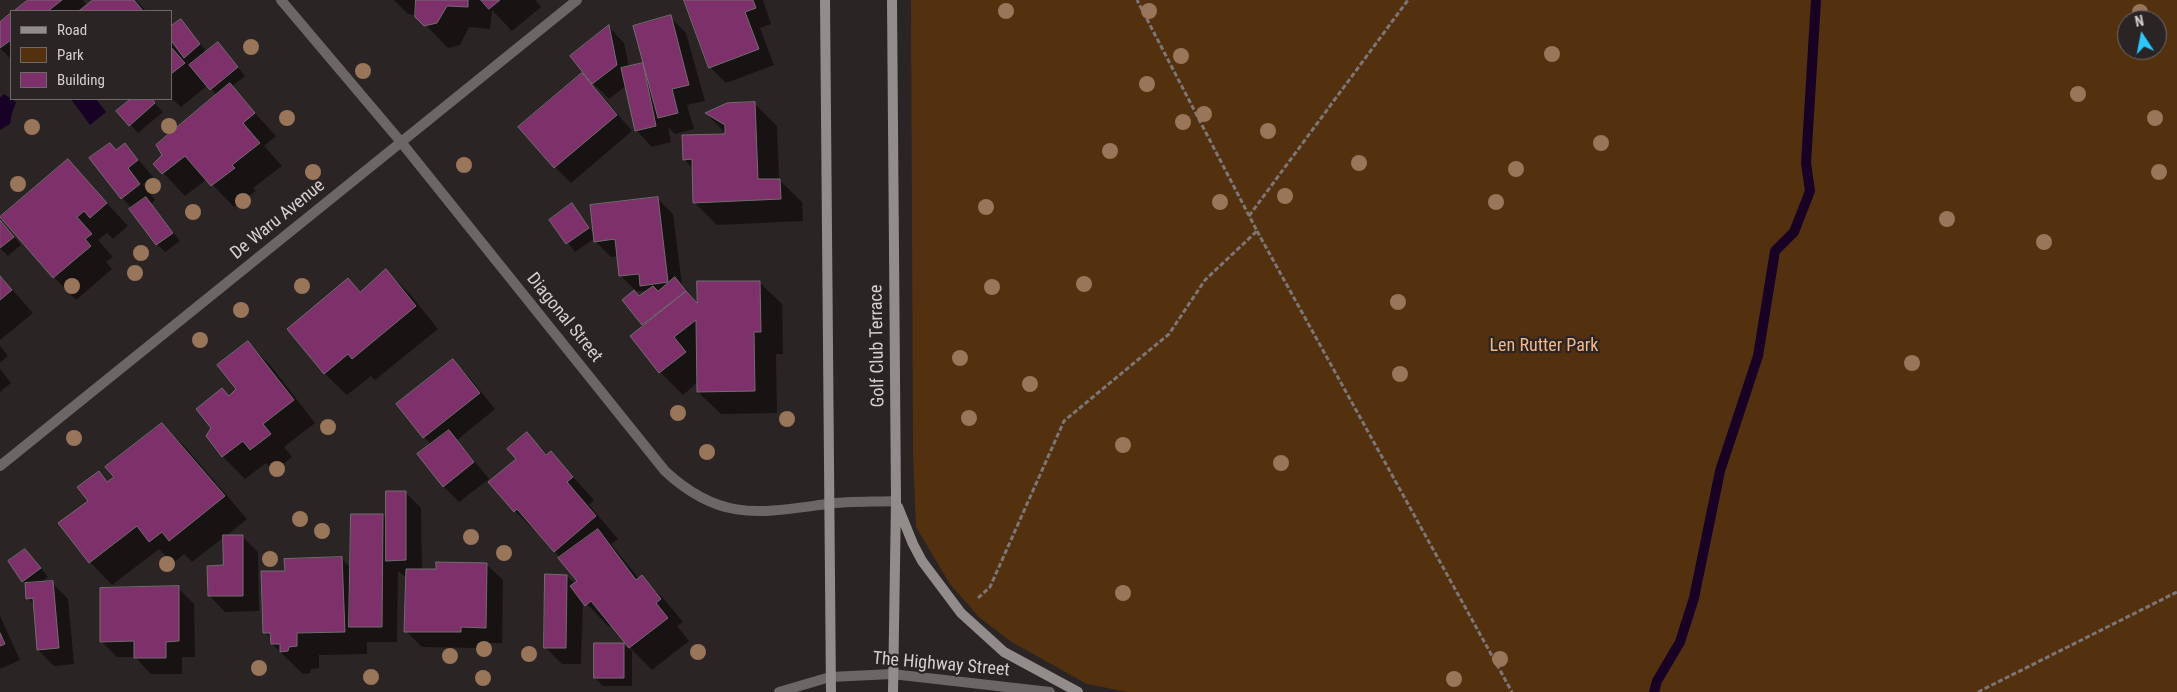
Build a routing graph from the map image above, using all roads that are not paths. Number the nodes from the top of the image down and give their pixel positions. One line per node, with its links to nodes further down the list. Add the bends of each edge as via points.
1 (281, 0): 5 (street, Diagonal Street)
2 (578, 0): 5 (street, De Waru Avenue)
3 (824, 0): 8 (street)
4 (892, 0): 7 (street, Golf Club Terrace)
5 (401, 142): 6 (street, De Waru Avenue); 8 (street, Diagonal Street, via 665,471 681,486 733,510 794,510)
6 (0, 466)
7 (896, 501): 8 (street, Diagonal Street); 9 (street, Golf Club Terrace); 15 (street, via 922,560 961,613 1004,652)
8 (828, 504): 10 (street)
9 (892, 674): 10 (street, The Highway Street); 13 (street, Golf Club Terrace); 14 (street, The Highway Street)
10 (830, 676): 11 (street, The Highway Street); 12 (street)
11 (779, 692)
12 (831, 692)
13 (893, 692)
14 (1050, 692)
15 (1078, 692)

